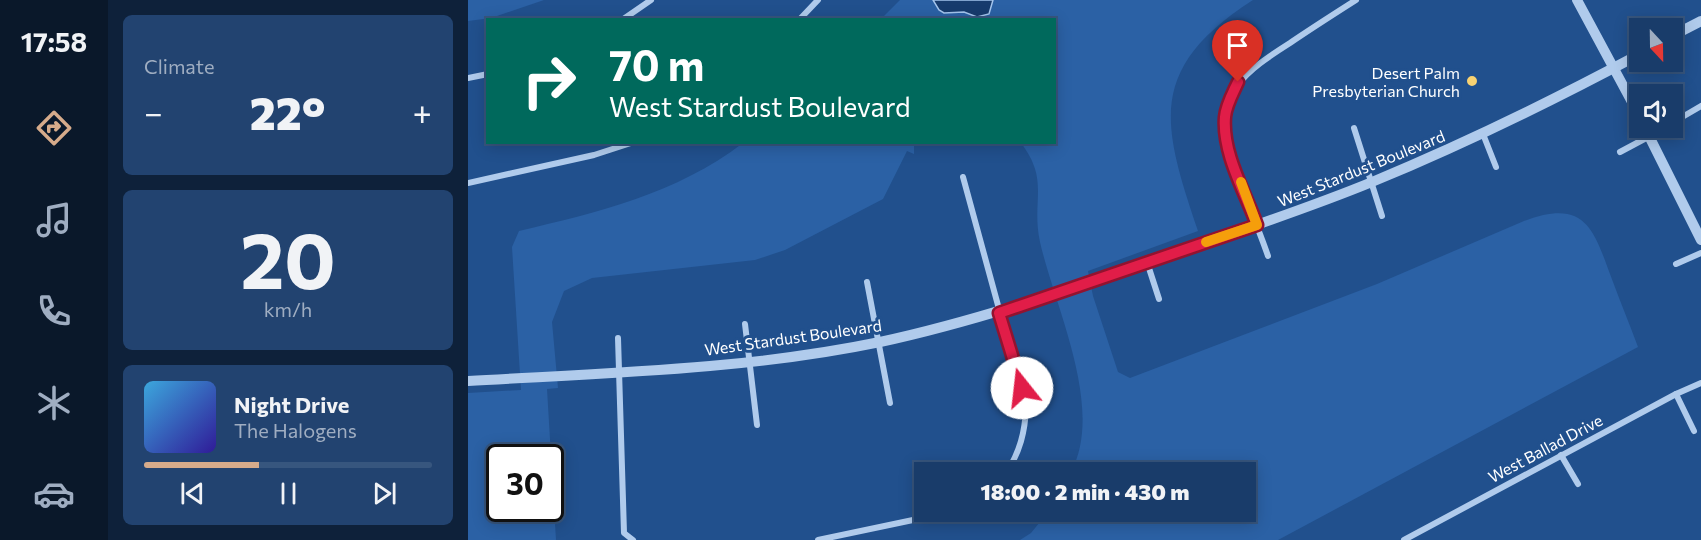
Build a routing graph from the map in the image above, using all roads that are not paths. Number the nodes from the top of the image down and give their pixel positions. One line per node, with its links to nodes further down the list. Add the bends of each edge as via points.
1 (651, 0): 5 (street)
2 (818, 0): 6 (street)
3 (1356, 0): 27 (street, via 1252,67 1229,100 1225,117 1230,152)
4 (1577, 0): 10 (street)
5 (625, 18)
6 (801, 18)
7 (1701, 21): 8 (street)
8 (1683, 30)
9 (1629, 60): 10 (street, West Stardust Boulevard)
10 (1613, 68): 13 (street); 17 (street, West Stardust Boulevard)
11 (486, 74): 12 (street)
12 (468, 78)
13 (1629, 97)
14 (1701, 106): 15 (street)
15 (1683, 117)
16 (1354, 128): 24 (street)
17 (1483, 134): 22 (street); 24 (street, West Stardust Boulevard)
18 (1640, 138): 21 (street)
19 (1651, 138): 28 (street)
20 (628, 144): 25 (street, via 576,160)
21 (1620, 152)
22 (1496, 167)
23 (963, 177): 35 (street)
24 (1371, 182): 26 (street); 27 (street, West Stardust Boulevard)
25 (468, 183)
26 (1383, 216)
27 (1257, 225): 30 (street); 31 (street, West Stardust Boulevard)
28 (1701, 240)
29 (1701, 253): 32 (street)
30 (1268, 256)
31 (1147, 262): 34 (street); 35 (street, West Stardust Boulevard)
32 (1676, 264)
33 (867, 282): 38 (street)
34 (1159, 299)
35 (999, 313): 38 (street, West Stardust Boulevard); 48 (street, via 1026,408 1025,430)
36 (746, 324): 39 (street)
37 (618, 338): 40 (street)
38 (879, 342): 39 (street, West Stardust Boulevard); 44 (street)
39 (750, 361): 40 (street, West Stardust Boulevard); 45 (street)
40 (619, 372): 41 (street, West Stardust Boulevard); 51 (street, via 624,533)
41 (468, 381)
42 (1701, 383): 43 (street, West Ballad Drive)
43 (1676, 394): 46 (street); 47 (street, West Ballad Drive)
44 (890, 403)
45 (757, 424)
46 (1694, 431)
47 (1561, 455): 49 (street); 53 (street, West Ballad Drive)
48 (1012, 462)
49 (1578, 484)
50 (914, 520): 52 (street)
51 (633, 540)
52 (818, 540)
53 (1404, 540)

